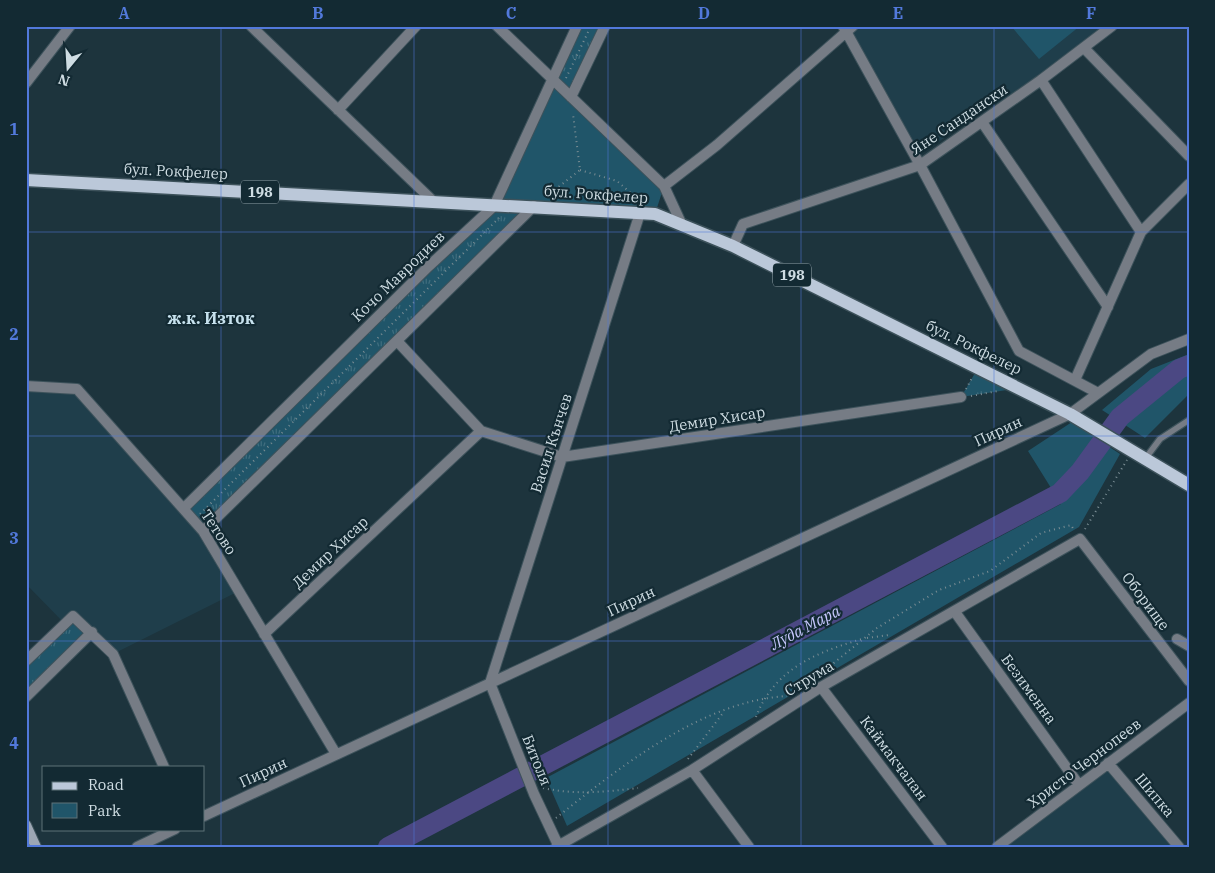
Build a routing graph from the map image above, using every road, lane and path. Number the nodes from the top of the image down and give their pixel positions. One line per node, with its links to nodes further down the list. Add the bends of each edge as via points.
1 (70, 26): 12 (street)
2 (251, 26): 15 (street)
3 (416, 26): 15 (street)
4 (496, 26): 13 (street)
5 (577, 26): 13 (street, Кочо Мавродиев)
6 (591, 26): 13 (path)
7 (605, 26): 14 (street)
8 (1112, 26): 10 (street, Яне Сандански)
9 (847, 29): 18 (street); 22 (street, via 717,145)
10 (1084, 48): 11 (street, Яне Сандански); 17 (street)
11 (1041, 80): 16 (street, Яне Сандански); 30 (street)
12 (26, 83)
13 (558, 84): 14 (street); 24 (street, Кочо Мавродиев)
14 (571, 97): 19 (path); 22 (street)
15 (338, 110): 23 (street)
16 (982, 122): 18 (street, Яне Сандански); 35 (street)
17 (1189, 156)
18 (920, 165): 31 (street, Яне Сандански, via 743,224); 41 (street, via 1018,351)
19 (580, 170): 26 (path); 28 (path, via 617,181)
20 (26, 180): 23 (main road, бул. Рокфелер / 198)
21 (1189, 184): 30 (street)
22 (664, 186): 29 (street)
23 (433, 201): 24 (main road, бул. Рокфелер / 198)
24 (494, 206): 25 (main road, бул. Рокфелер / 198); 32 (street, Кочо Мавродиев)
25 (511, 206): 26 (main road, бул. Рокфелер / 198); 33 (path)
26 (534, 206): 27 (main road, бул. Рокфелер / 198); 34 (street)
27 (640, 213): 28 (main road, бул. Рокфелер / 198); 54 (street, Васил Кънчев)
28 (655, 214): 29 (main road, бул. Рокфелер / 198)
29 (682, 225): 31 (main road, бул. Рокфелер / 198)
30 (1141, 232): 35 (street)
31 (733, 246): 40 (main road, бул. Рокфелер / 198)
32 (429, 266): 33 (path); 36 (street, Кочо Мавродиев)
33 (440, 276): 34 (path); 37 (path)
34 (451, 288): 39 (street)
35 (1108, 307): 41 (street)
36 (376, 319): 37 (path); 43 (street, Кочо Мавродиев)
37 (386, 329): 39 (path); 47 (path)
38 (1189, 339): 45 (street, Пирин, via 1151,354)
39 (397, 341): 48 (street); 51 (street, Демир Хисар)
40 (978, 368): 46 (path); 49 (main road, бул. Рокфелер / 198)
41 (1075, 380): 45 (street)
42 (26, 386): 59 (street, Тетово, via 77,389)
43 (307, 387): 47 (path); 53 (street, Кочо Мавродиев)
44 (1000, 391): 46 (path)
45 (1098, 393): 49 (street, Пирин)
46 (961, 397): 54 (street, Демир Хисар)
47 (317, 398): 48 (path); 56 (path)
48 (328, 409): 57 (street)
49 (1070, 414): 52 (main road, бул. Рокфелер / 198); 72 (street, Пирин)
50 (1189, 420): 55 (lane, via 1160,439)
51 (481, 430): 54 (street, Демир Хисар); 65 (street, Демир Хисар)
52 (1132, 452): 55 (main road, бул. Рокфелер / 198); 62 (path)
53 (237, 456): 56 (path); 59 (street, Кочо Мавродиев)
54 (562, 458): 72 (street, Васил Кънчев)
55 (1145, 459): 58 (main road, бул. Рокфелер / 198)
56 (247, 467): 57 (path); 60 (path)
57 (258, 478): 61 (street)
58 (1189, 485)
59 (184, 508): 60 (street, Тетово)
60 (194, 520): 61 (street, Тетово)
61 (203, 531): 65 (street, Тетово)
62 (1080, 539): 63 (street, Струма); 67 (path, via 1071,525 1041,533 990,571 939,590); 71 (street, Оборище)
63 (955, 612): 73 (street, Струма); 84 (street, Безименна)
64 (92, 632): 70 (street, via 74,616); 75 (street); 82 (street, via 113,654)
65 (264, 634): 80 (street, Тетово)
66 (893, 634): 67 (path)
67 (865, 638): 73 (path, via 830,666); 76 (path, via 814,655 790,671)
68 (1177, 639): 69 (street)
69 (1189, 646)
70 (26, 661)
71 (1189, 681)
72 (490, 683): 80 (street, Пирин); 86 (street, Битоля)
73 (821, 687): 74 (street, Струма); 96 (street, Каймакчалан)
74 (809, 695): 76 (path); 79 (street, Струма)
75 (26, 697)
76 (763, 698): 78 (path); 79 (path)
77 (1189, 703): 81 (street, Христо Чернопеев)
78 (723, 712): 83 (path); 87 (path, via 673,734 626,763)
79 (750, 733): 83 (street, Струма)
80 (336, 754): 88 (street, Пирин)
81 (1108, 763): 84 (street, Христо Чернопеев); 98 (street, Шипка)
82 (164, 766)
83 (688, 766): 92 (street, Струма); 95 (street)
84 (1079, 785): 97 (street, Христо Чернопеев)
85 (638, 788): 87 (path)
86 (533, 789): 87 (path); 89 (street, Битоля)
87 (588, 793): 89 (path)
88 (205, 816)
89 (548, 824): 92 (street, Битоля)
90 (26, 825): 93 (main road)
91 (173, 830): 94 (street)
92 (557, 846)
93 (36, 847)
94 (137, 847)
95 (749, 847)
96 (942, 847)
97 (997, 847)
98 (1178, 847)

